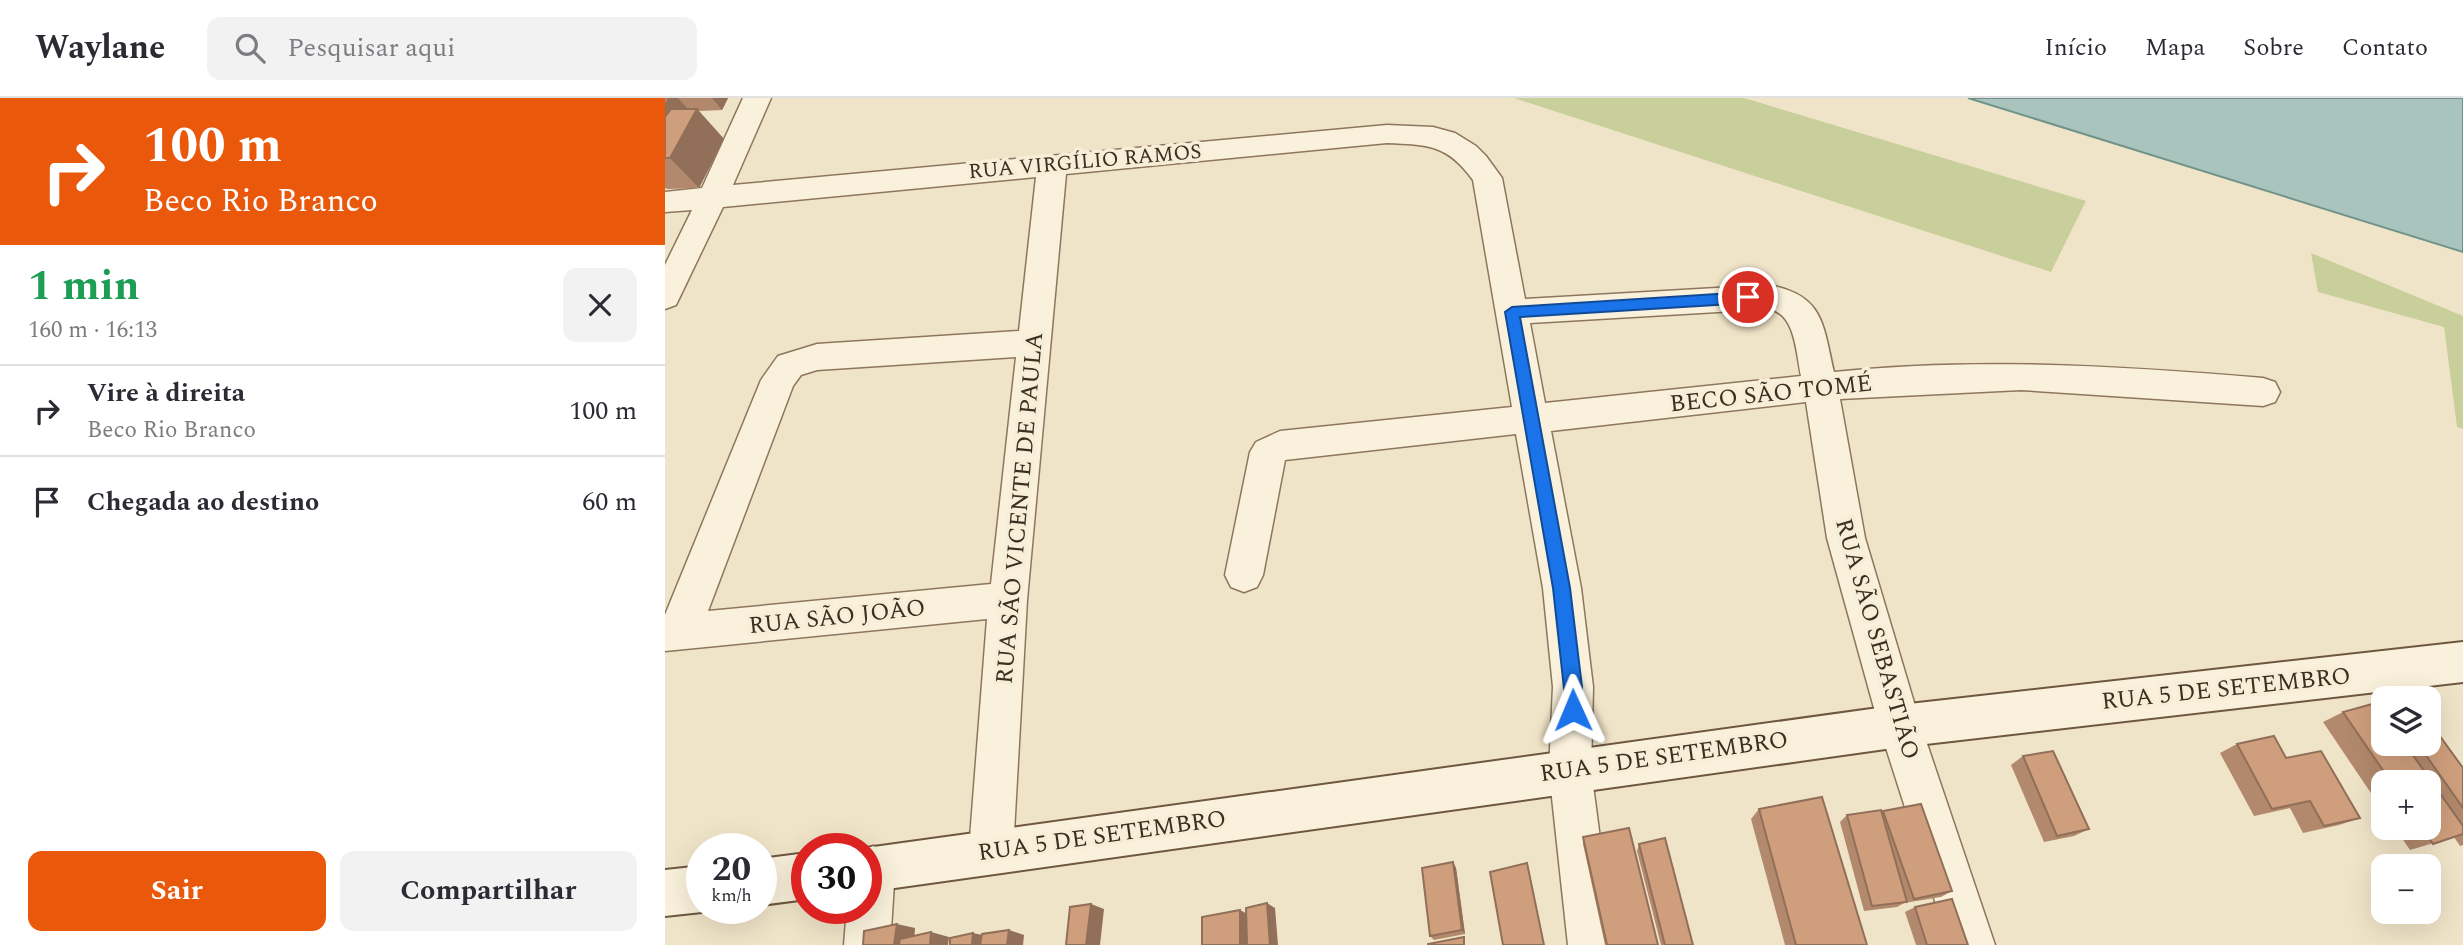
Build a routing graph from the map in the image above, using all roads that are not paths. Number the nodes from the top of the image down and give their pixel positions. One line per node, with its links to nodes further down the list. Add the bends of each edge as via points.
1 (757, 98): 3 (street)
2 (1052, 165): 3 (street, RUA VIRGÍLIO RAMOS); 6 (street, RUA VIRGÍLIO RAMOS, via 1387,134 1435,136 1459,145 1487,178); 7 (street, RUA SÃO VICENTE DE PAULA)
3 (713, 197): 4 (street, RUA VIRGÍLIO RAMOS); 5 (street)
4 (665, 202)
5 (665, 297)
6 (1512, 312): 8 (street, RUA SÃO SEBASTIÃO, via 1769,297 1786,300 1800,312 1807,328); 10 (street)
7 (1035, 343): 12 (street, RUA SÃO VICENTE DE PAULA); 13 (street, via 817,357 790,365 778,380)
8 (1821, 388): 9 (street, BECO SÃO TOMÉ, via 2021,377); 10 (street, BECO SÃO TOMÉ); 15 (street, RUA SÃO SEBASTIÃO, via 1846,538)
9 (2263, 393)
10 (1531, 420): 11 (street, BECO SÃO TOMÉ, via 1280,446 1268,452); 16 (street, via 1569,646 1573,687)
11 (1244, 575)
12 (1008, 600): 13 (street, RUA SÃO JOÃO); 17 (street, RUA SÃO VICENTE DE PAULA)
13 (673, 632)
14 (2463, 662): 15 (street, RUA 5 DE SETEMBRO)
15 (1900, 726): 16 (street, RUA 5 DE SETEMBRO); 24 (street, RUA SÃO SEBASTIÃO)
16 (1570, 770): 17 (street, RUA 5 DE SETEMBRO); 23 (street)
17 (991, 851): 18 (street, RUA 5 DE SETEMBRO)
18 (882, 867)
19 (686, 891): 20 (street)
20 (665, 893)
21 (868, 924): 22 (street)
22 (867, 945)
23 (1591, 945)
24 (1972, 945)

